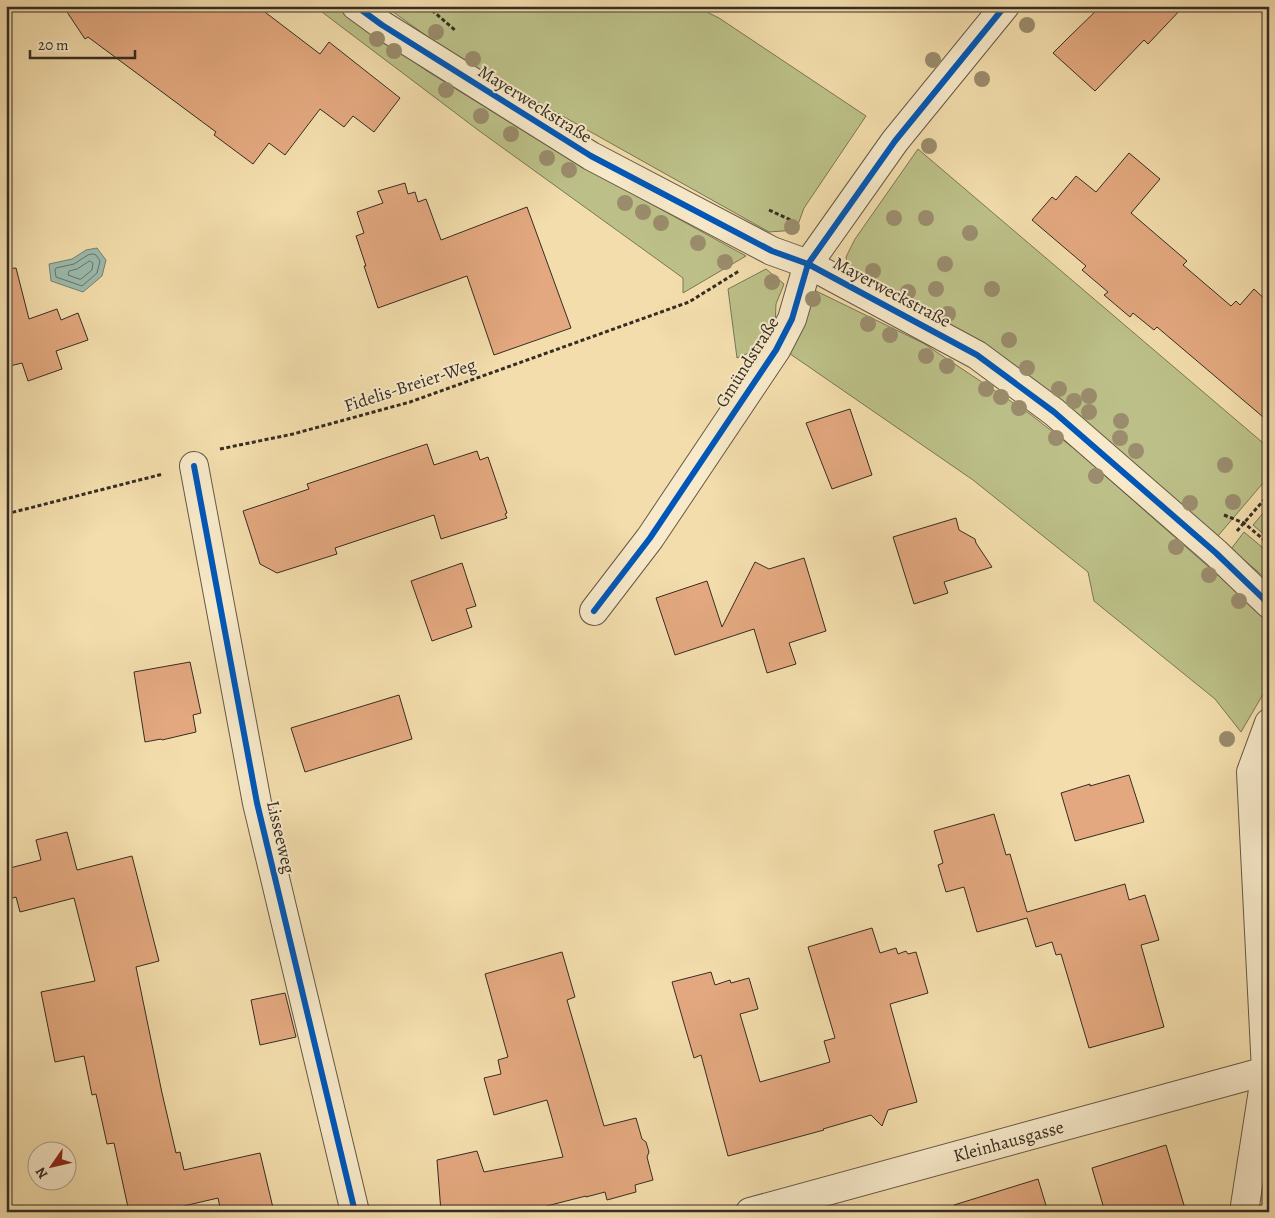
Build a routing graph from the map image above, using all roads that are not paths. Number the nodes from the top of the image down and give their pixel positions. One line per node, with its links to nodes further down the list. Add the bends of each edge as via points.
1 (356, 6): 3 (street, Mayerweckstraße, via 591,156 772,250)
2 (1005, 6): 3 (street, Gmündstraße, via 895,141)
3 (808, 264): 5 (street, Mayerweckstraße, via 977,355 1054,412); 6 (street, Gmündstraße, via 792,319 776,350 650,538)
4 (194, 466): 9 (street, Lisseeweg, via 257,803)
5 (1269, 604)
6 (594, 611)
7 (1269, 723): 8 (street, via 1251,772)
8 (1266, 1071): 10 (street, Kleinhausgasse); 11 (street)
9 (355, 1212)
10 (750, 1212)
11 (1244, 1212)

